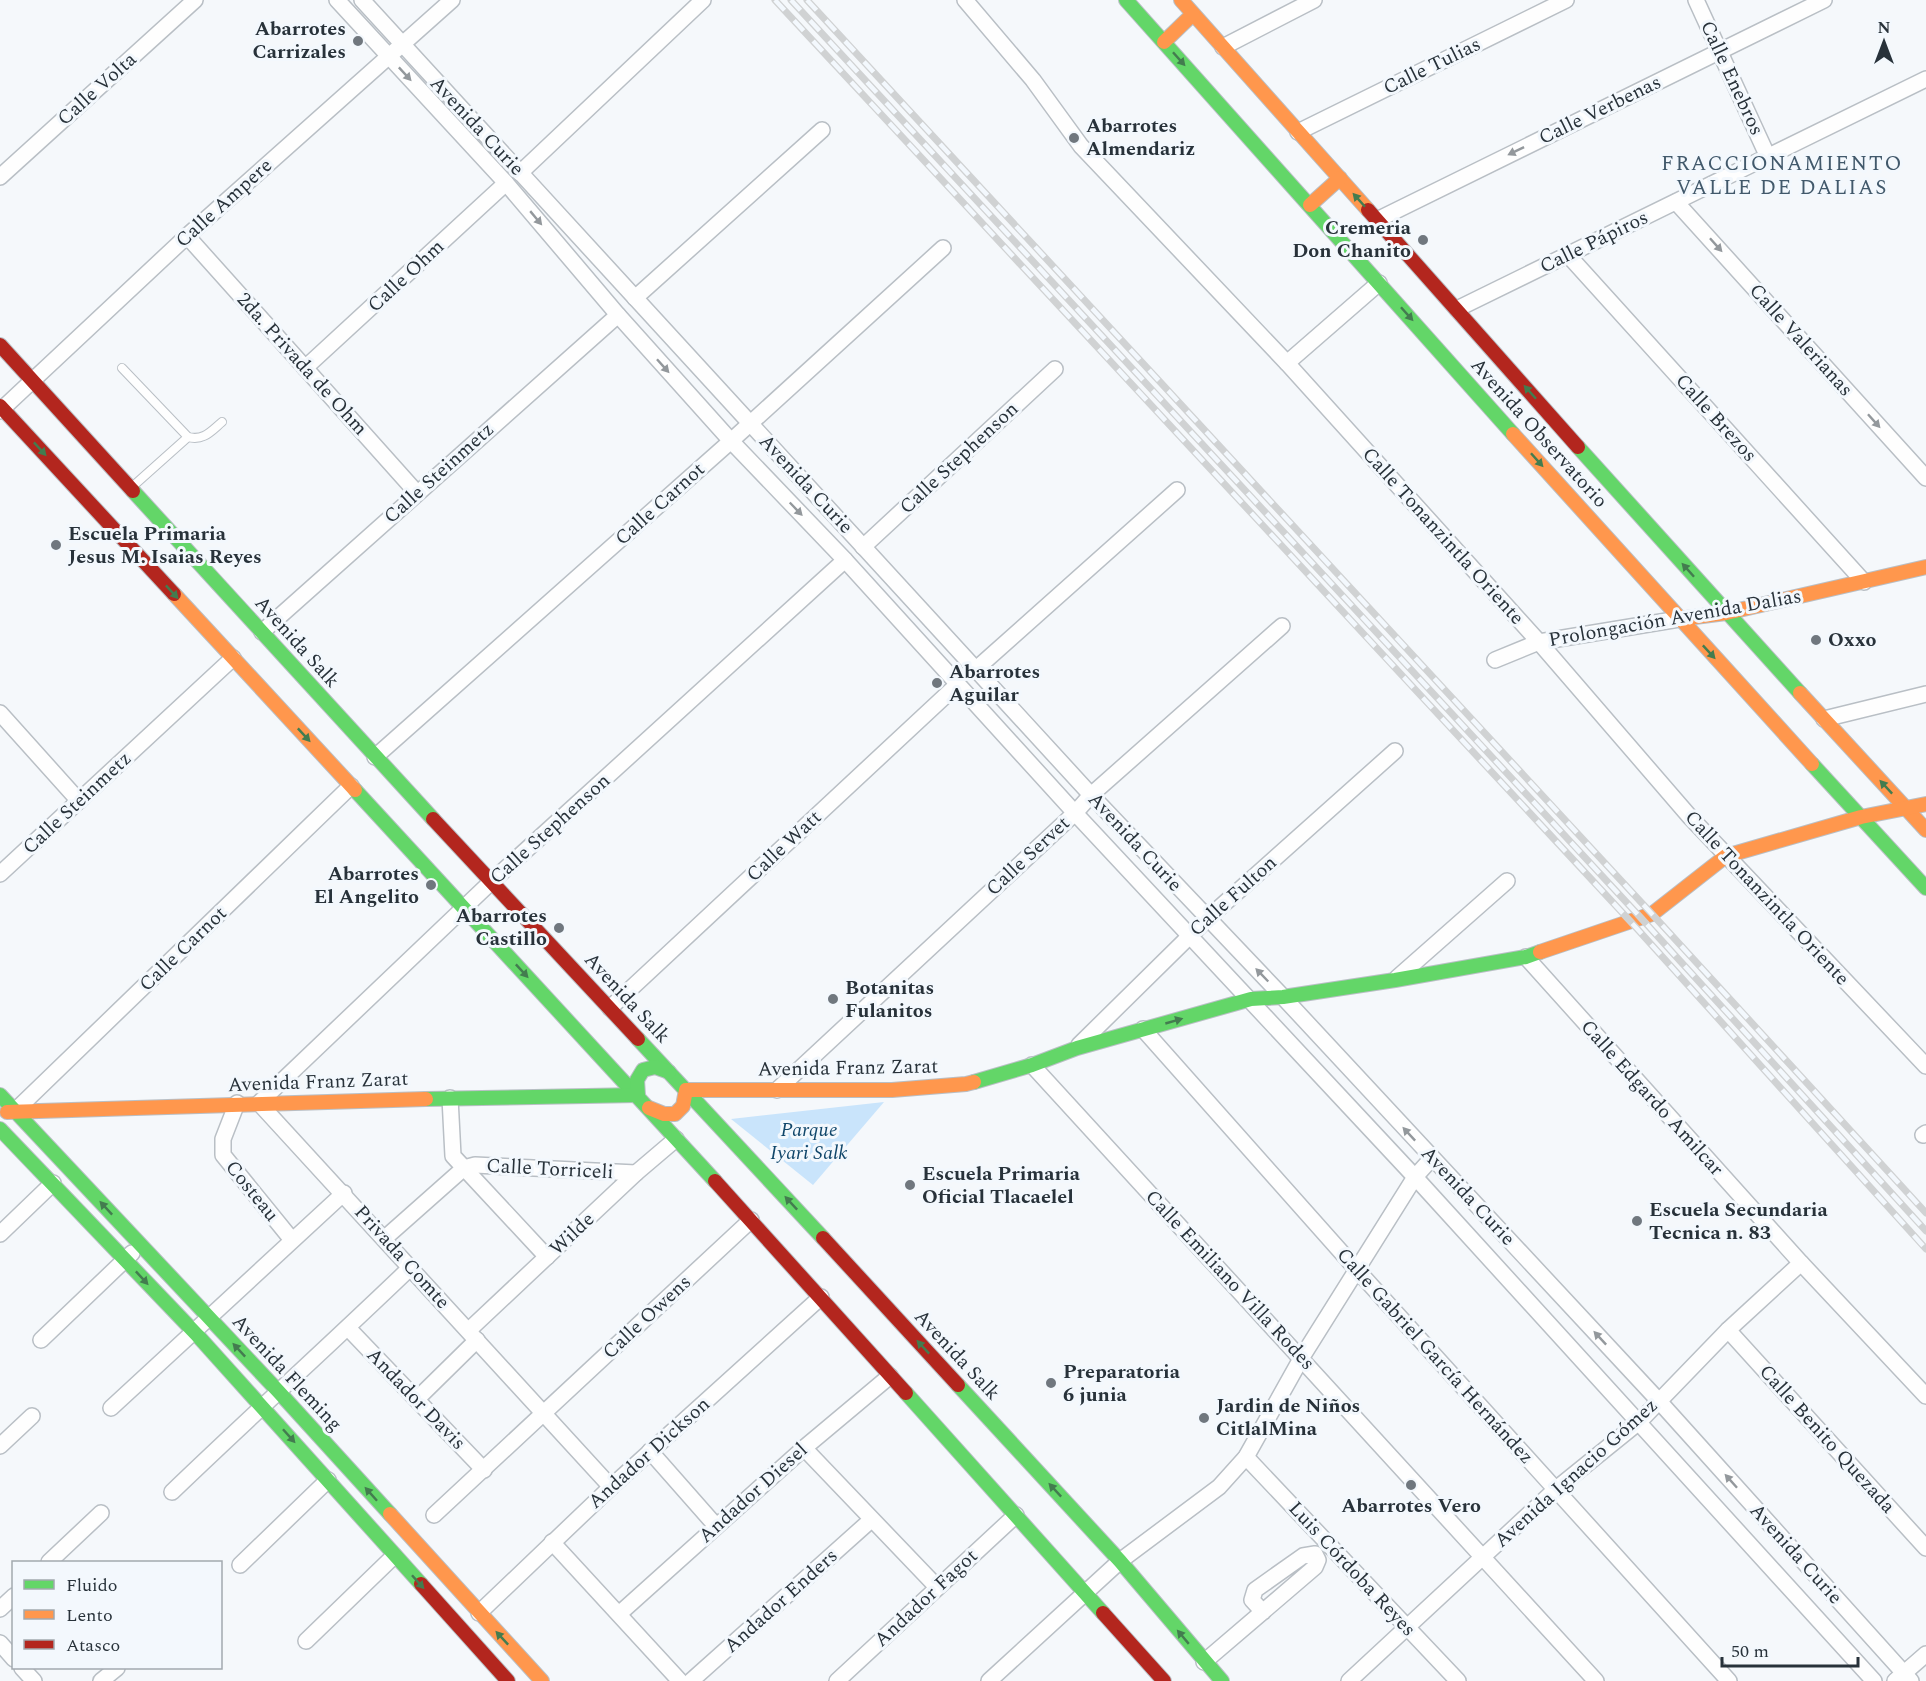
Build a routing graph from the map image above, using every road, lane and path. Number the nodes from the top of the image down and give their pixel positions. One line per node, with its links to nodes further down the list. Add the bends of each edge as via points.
1 (195, 0): 24 (street, Calle Volta)
2 (337, 0): 18 (street, Avenida Curie)
3 (362, 0): 15 (street, Avenida Curie)
4 (452, 0): 15 (street, Calle Ampere)
5 (703, 0): 23 (street)
6 (965, 0): 38 (street, Calle Tonanzintla Oriente, via 1033,80 1081,146)
7 (1126, 0): 14 (main road, Avenida Observatorio)
8 (1181, 0): 13 (main road, Avenida Observatorio)
9 (1314, 0): 16 (street)
10 (1566, 0): 21 (street, Calle Tulias)
11 (1696, 0): 17 (street, Calle Enebros)
12 (1824, 0): 17 (street, Calle Verbenas)
13 (1193, 14): 14 (main road); 16 (main road, Avenida Observatorio)
14 (1164, 42): 28 (main road, Avenida Observatorio, one-way to 28)
15 (403, 44): 18 (street, Calle Ampere); 23 (street, Avenida Curie)
16 (1223, 47): 21 (main road, Avenida Observatorio)
17 (1720, 51): 22 (street, Calle Enebros); 29 (street, Calle Verbenas, one-way to 29)
18 (389, 56): 26 (street, Avenida Curie, one-way to 26); 30 (street, Calle Ampere)
19 (1926, 79): 22 (street, Calle Pápiros)
20 (822, 130): 34 (street)
21 (1298, 132): 25 (main road, Avenida Observatorio)
22 (1768, 156): 27 (street, Calle Pápiros)
23 (520, 172): 34 (street, Avenida Curie)
24 (0, 177)
25 (1340, 178): 28 (main road); 29 (main road, Avenida Observatorio, one-way to 25)
26 (506, 183): 36 (street, Avenida Curie, one-way to 36); 40 (street, Calle Ohm)
27 (1676, 202): 32 (street, Calle Pápiros); 48 (street, Calle Valerianas, one-way to 48)
28 (1310, 205): 33 (main road, Avenida Observatorio)
29 (1377, 220): 35 (main road, Avenida Observatorio)
30 (187, 236): 40 (street, 2da. Privada de Ohm); 42 (street, Calle Ampere)
31 (943, 248): 45 (street, Calle Carnot)
32 (1568, 255): 35 (street, Calle Pápiros); 55 (street, Calle Brezos)
33 (1379, 283): 38 (street); 57 (main road, Avenida Observatorio, one-way to 57)
34 (635, 298): 45 (street, Avenida Curie)
35 (1457, 309): 56 (main road, Avenida Observatorio, one-way to 35)
36 (618, 315): 47 (street, Avenida Curie, one-way to 47); 51 (street, Calle Steinmetz)
37 (0, 345): 42 (main road, Avenida Salk)
38 (1287, 363): 60 (street, Calle Tonanzintla Oriente)
39 (122, 368): 46 (lane)
40 (305, 368): 51 (street, 2da. Privada de Ohm)
41 (1054, 369): 52 (street, Calle Stephenson)
42 (33, 380): 43 (street, Calle Ampere); 49 (main road, Avenida Salk)
43 (1, 408): 61 (main road, one-way to 61)
44 (222, 422): 46 (lane, via 204,437)
45 (749, 423): 47 (street, Calle Carnot); 52 (street, Avenida Curie)
46 (188, 437): 49 (lane)
47 (731, 441): 53 (street, Avenida Curie, one-way to 53); 69 (street, Calle Carnot)
48 (1926, 478)
49 (130, 488): 59 (main road, Avenida Salk)
50 (1177, 490): 63 (street)
51 (417, 493): 59 (street, Calle Steinmetz)
52 (863, 547): 63 (street, Avenida Curie)
53 (845, 560): 64 (street, Avenida Curie); 81 (street, Calle Stephenson)
54 (1926, 567): 55 (main road, Prolongación Avenida Dalias)
55 (1864, 582): 56 (main road, Prolongación Avenida Dalias)
56 (1726, 613): 57 (main road, Prolongación Avenida Dalias); 67 (main road, Avenida Observatorio)
57 (1678, 619): 60 (street, Prolongación Avenida Dalias); 76 (main road, Avenida Observatorio, one-way to 76)
58 (1282, 626): 71 (street, Calle Servet)
59 (262, 632): 69 (main road, Avenida Salk)
60 (1539, 642): 62 (street, Prolongación Avenida Dalias); 78 (street, Calle Tonanzintla Oriente)
61 (233, 658): 70 (main road, one-way to 70); 72 (street, Calle Steinmetz)
62 (1495, 660)
63 (975, 670): 71 (street, Avenida Curie)
64 (958, 684): 75 (street, Avenida Curie); 90 (street, Calle Watt)
65 (1926, 694): 67 (street)
66 (0, 714): 72 (street)
67 (1824, 719): 74 (main road, Avenida Observatorio, one-way to 67)
68 (1395, 751): 84 (street, Calle Fulton)
69 (375, 757): 81 (main road, Avenida Salk)
70 (351, 786): 83 (main road); 104 (street, Calle Carnot)
71 (1091, 795): 75 (street, Calle Servet); 84 (street, Avenida Curie)
72 (79, 801): 79 (street, Calle Steinmetz)
73 (1926, 804): 74 (main road)
74 (1906, 809): 76 (main road); 77 (main road, Avenida Observatorio)
75 (1075, 813): 85 (street, Avenida Curie); 97 (street, Calle Servet)
76 (1861, 817): 78 (main road); 82 (main road, Avenida Observatorio)
77 (1926, 830)
78 (1726, 856): 86 (main road, Avenida Franz Zarat, via 1652,914); 94 (street, Calle Tonanzintla Oriente)
79 (0, 874)
80 (1507, 881): 87 (street)
81 (491, 882): 83 (street, Calle Stephenson); 90 (main road, Avenida Salk)
82 (1926, 888)
83 (464, 908): 99 (main road, one-way to 99); 101 (street, Calle Stephenson)
84 (1208, 918): 85 (street, Calle Fulton); 88 (street, Avenida Curie, one-way to 84)
85 (1191, 935): 89 (street, Avenida Curie); 92 (street, Calle Fulton)
86 (1526, 957): 87 (main road, Avenida Franz Zarat); 120 (street, Calle Edgardo Amilcar)
87 (1395, 980): 88 (main road, Avenida Franz Zarat)
88 (1283, 997): 89 (main road, Avenida Franz Zarat); 107 (street, Avenida Curie, one-way to 88)
89 (1251, 999): 91 (main road, Avenida Franz Zarat, one-way to 89); 110 (street, Avenida Curie)
90 (610, 1008): 95 (main road, Avenida Salk)
91 (1143, 1029): 92 (main road, Avenida Franz Zarat); 122 (street, Calle Gabriel García Hernández)
92 (1077, 1048): 93 (main road, Avenida Franz Zarat)
93 (1032, 1065): 97 (main road, Avenida Franz Zarat, via 966,1084 892,1090); 130 (street, Calle Emiliano Villa Rodes)
94 (1926, 1066)
95 (669, 1072): 96 (main road, Avenida Salk); 99 (main road, via 658,1067 641,1072 636,1084)
96 (686, 1090): 97 (main road, Avenida Franz Zarat); 103 (main road, via 685,1103 678,1113 660,1115); 160 (main road, Avenida Salk, one-way to 96)
97 (777, 1090)
98 (0, 1095): 104 (main road, Avenida Fleming)
99 (638, 1095): 100 (main road, Avenida Franz Zarat); 103 (main road)
100 (450, 1098): 101 (main road, Avenida Franz Zarat); 108 (street, Calle Torriceli, via 451,1150)
101 (259, 1103): 102 (main road, Avenida Franz Zarat); 112 (street, Privada Comte)
102 (237, 1104): 104 (main road, Avenida Franz Zarat); 116 (street, Costeau, via 224,1139 223,1155)
103 (649, 1108): 106 (main road)
104 (8, 1112): 117 (main road, Avenida Fleming, one-way to 104)
105 (0, 1129): 111 (main road, Avenida Fleming)
106 (676, 1139): 109 (street, Wilde); 113 (main road)
107 (1432, 1158): 110 (street); 135 (street, Avenida Curie, one-way to 107)
108 (464, 1168): 109 (street, Calle Torriceli, via 475,1165); 115 (street); 118 (street, Calle Torriceli)
109 (636, 1173): 118 (street, Wilde)
110 (1415, 1177): 122 (street); 140 (street, Avenida Curie)
111 (53, 1183): 114 (street); 119 (main road, Avenida Fleming)
112 (344, 1193): 115 (street, Privada Comte); 116 (street)
113 (751, 1221): 123 (main road); 138 (street, Calle Owens)
114 (0, 1234)
115 (385, 1238): 121 (street, Privada Comte)
116 (292, 1240): 124 (street)
117 (141, 1245): 119 (street); 124 (main road, Avenida Fleming)
118 (547, 1257): 128 (street, Wilde)
119 (125, 1260): 127 (main road, Avenida Fleming, one-way to 127); 129 (street)
120 (1801, 1263): 126 (street, Avenida Ignacio Gómez); 133 (street, Calle Edgardo Amilcar)
121 (411, 1267): 125 (street); 128 (street, Privada Comte)
122 (1358, 1271): 130 (street); 148 (street, Calle Gabriel García Hernández)
123 (821, 1297): 131 (main road); 143 (street, Andador Dickson)
124 (208, 1317): 127 (street); 132 (main road, Avenida Fleming, one-way to 124)
125 (348, 1328): 132 (street); 134 (street, Andador Davis)
126 (1728, 1330): 135 (street, Avenida Ignacio Gómez); 156 (street, Calle Benito Quezada)
127 (193, 1332): 136 (main road, Avenida Fleming); 137 (street)
128 (473, 1335): 134 (street, Wilde); 138 (street, Privada Comte)
129 (41, 1340)
130 (1302, 1358): 144 (street); 158 (street, Calle Emiliano Villa Rodes)
131 (890, 1376): 142 (street, Andador Diesel); 152 (main road)
132 (278, 1391): 136 (street); 167 (main road, Avenida Fleming, one-way to 132)
133 (1926, 1396)
134 (417, 1400): 145 (street, Andador Davis)
135 (1658, 1400): 140 (street, Avenida Ignacio Gómez); 177 (street, Avenida Curie, one-way to 135)
136 (262, 1406): 146 (main road, Avenida Fleming, one-way to 146); 149 (street)
137 (111, 1408)
138 (544, 1413): 145 (street, Calle Owens); 147 (street, Privada Comte)
139 (33, 1416): 141 (street)
140 (1639, 1422): 148 (street, Avenida Ignacio Gómez); 192 (street, Avenida Curie)
141 (0, 1446)
142 (804, 1448): 153 (street); 154 (street, Andador Diesel)
143 (650, 1451): 147 (street, Andador Dickson); 154 (street)
144 (1246, 1457): 160 (street, via 1219,1487); 169 (street, Luis Córdoba Reyes)
145 (484, 1470): 151 (street, Calle Owens)
146 (328, 1480): 157 (main road, Avenida Fleming); 161 (street)
147 (611, 1487): 155 (street, Andador Dickson)
148 (1556, 1489): 158 (street, Avenida Ignacio Gómez); 191 (street, Calle Gabriel García Hernández)
149 (172, 1492)
150 (101, 1513): 159 (street)
151 (435, 1515)
152 (1016, 1515): 162 (street, Andador Fagot); 163 (main road)
153 (872, 1520): 162 (street); 184 (street, Andador Enders)
154 (717, 1526): 168 (street, Andador Diesel)
155 (552, 1542): 167 (street, Andador Dickson); 168 (street)
156 (1926, 1548)
157 (394, 1556): 170 (street); 181 (main road, Avenida Fleming, one-way to 181)
158 (1484, 1556): 169 (street, Avenida Ignacio Gómez); 190 (street, Calle Emiliano Villa Rodes)
159 (51, 1561)
160 (1120, 1561): 163 (street); 174 (main road, Avenida Salk, one-way to 160)
161 (240, 1564)
162 (937, 1587): 178 (street, Andador Fagot)
163 (1085, 1593): 185 (street); 186 (main road)
164 (12, 1598): 165 (street)
165 (0, 1609)
166 (1263, 1612): 174 (street)
167 (479, 1613): 182 (main road, Avenida Fleming, one-way to 167)
168 (619, 1614): 183 (street)
169 (1407, 1627): 188 (street, Avenida Ignacio Gómez); 189 (street, Luis Córdoba Reyes)
170 (306, 1641)
171 (0, 1644): 173 (street)
172 (1926, 1654): 177 (street)
173 (12, 1657)
174 (1204, 1662): 187 (main road, Avenida Salk)
175 (23, 1669): 179 (street)
176 (116, 1669): 180 (street)
177 (1903, 1678)
178 (844, 1679)
179 (34, 1681)
180 (101, 1681)
181 (508, 1681)
182 (542, 1681)
183 (680, 1681)
184 (691, 1681)
185 (989, 1681)
186 (1164, 1681)
187 (1222, 1681)
188 (1349, 1681)
189 (1458, 1681)
190 (1596, 1681)
191 (1729, 1681)
192 (1874, 1681)

